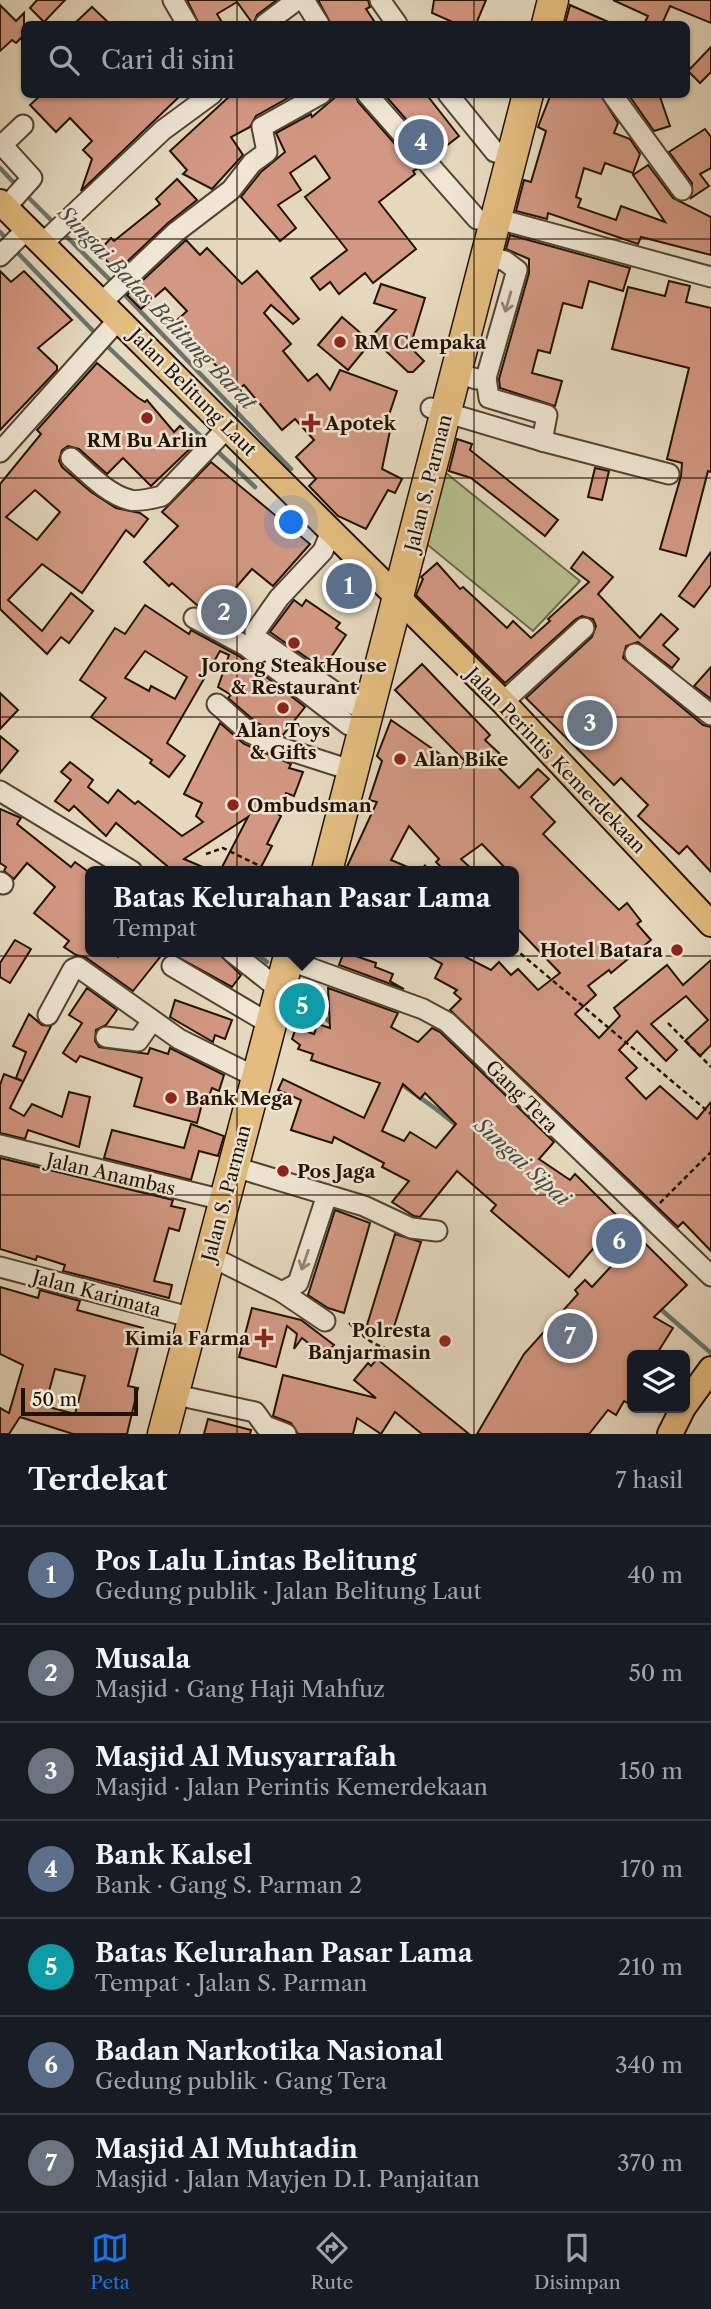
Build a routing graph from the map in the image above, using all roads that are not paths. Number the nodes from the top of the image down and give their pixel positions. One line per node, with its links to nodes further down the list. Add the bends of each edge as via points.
1 (173, 0): 7 (street)
2 (297, 0): 8 (street)
3 (304, 0): 9 (street)
4 (380, 0): 10 (street)
5 (532, 0): 11 (highway)
6 (553, 0): 12 (highway)
7 (185, 21)
8 (269, 21)
9 (317, 21)
10 (395, 21)
11 (527, 21)
12 (548, 21)
13 (207, 98): 26 (street)
14 (314, 98): 28 (street, via 262,127 267,152 226,195 176,232)
15 (370, 98): 25 (street)
16 (451, 98): 22 (street)
17 (508, 98): 22 (highway, Jalan S. Parman)
18 (527, 98): 25 (highway, Jalan S. Parman)
19 (614, 98): 23 (street)
20 (23, 125): 21 (street)
21 (1, 146): 24 (street, via 32,176)
22 (495, 152): 25 (highway, Jalan S. Parman)
23 (682, 190)
24 (12, 199): 26 (main road, Jalan Belitung Laut)
25 (483, 236): 27 (street); 29 (highway, Jalan S. Parman); 30 (street, one-way to 30, via 517,270); 31 (highway, Jalan S. Parman)
26 (30, 239): 28 (main road, Jalan Belitung Laut)
27 (711, 277)
28 (110, 312): 32 (main road, Jalan Belitung Laut); 34 (street)
29 (456, 372): 30 (street); 31 (highway, Jalan S. Parman)
30 (486, 378): 33 (street, via 489,398 547,415)
31 (438, 410): 33 (street); 38 (highway, Jalan S. Parman)
32 (217, 438): 35 (street, via 162,496 136,501 106,488); 37 (main road, Jalan Belitung Laut)
33 (542, 441): 36 (street)
34 (0, 452)
35 (71, 458)
36 (669, 474)
37 (332, 529): 38 (main road, Jalan Belitung Laut); 44 (street, via 323,551 255,632 256,638)
38 (392, 590): 42 (main road, Jalan Perintis Kemerdekaan); 44 (highway, Jalan S. Parman); 50 (highway, Jalan S. Parman)
39 (194, 618): 44 (street, via 246,646)
40 (584, 628): 42 (street)
41 (635, 654): 45 (street)
42 (503, 702): 51 (main road, Jalan Perintis Kemerdekaan)
43 (217, 704): 46 (street, via 250,733)
44 (351, 715): 46 (highway, Jalan S. Parman)
45 (711, 715)
46 (338, 766): 49 (highway, Jalan S. Parman)
47 (0, 791): 48 (street)
48 (124, 866)
49 (312, 866)
50 (328, 866)
51 (711, 924)
52 (238, 957): 57 (street)
53 (298, 957): 57 (highway, Jalan S. Parman)
54 (299, 957): 64 (highway, Jalan S. Parman)
55 (301, 957): 70 (street, Gang Tera, via 447,1022)
56 (172, 966): 60 (street)
57 (279, 990): 60 (highway, Jalan S. Parman)
58 (48, 1015): 59 (street, via 78,967)
59 (152, 1021): 61 (street, via 138,1041); 62 (street)
60 (270, 1024): 62 (highway, Jalan S. Parman)
61 (106, 1037)
62 (256, 1077): 64 (highway, Jalan S. Parman)
63 (0, 1145): 66 (street, Jalan Anambas)
64 (242, 1173): 65 (street); 66 (highway, Jalan S. Parman); 68 (highway, Jalan S. Parman)
65 (327, 1195): 67 (street, via 411,1228); 71 (street, one-way to 71, via 298,1283)
66 (223, 1200): 72 (highway, Jalan S. Parman)
67 (437, 1231)
68 (224, 1264): 71 (street); 75 (highway, Jalan S. Parman)
69 (0, 1267): 72 (street, Jalan Karimata)
70 (711, 1276)
71 (282, 1292): 73 (street)
72 (194, 1318): 78 (highway, Jalan S. Parman)
73 (325, 1321)
74 (709, 1371): 76 (main road)
75 (190, 1398): 79 (highway, Jalan S. Parman); 80 (street, via 255,1412 265,1426)
76 (690, 1398)
77 (681, 1413): 81 (main road)
78 (163, 1434)
79 (180, 1434)
80 (286, 1434)
81 (670, 1434)

